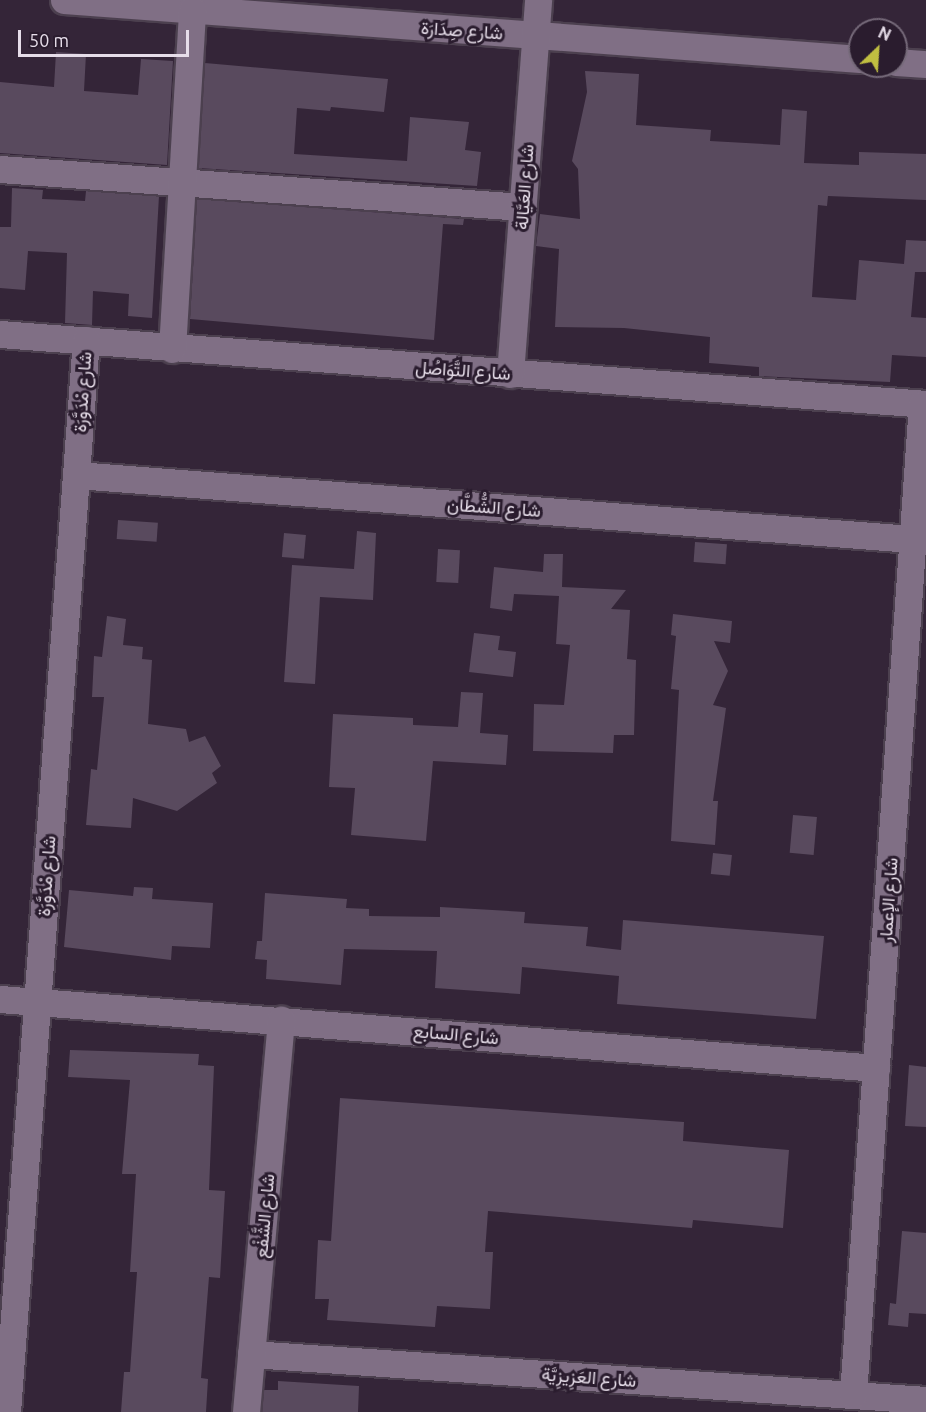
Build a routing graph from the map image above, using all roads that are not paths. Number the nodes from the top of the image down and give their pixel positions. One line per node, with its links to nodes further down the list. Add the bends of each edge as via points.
1 (64, 0): 3 (street, شارع صِدَارَة)
2 (538, 0): 4 (street, شارع العَيَّالة)
3 (192, 10): 4 (street, شارع صِدَارَة); 9 (street)
4 (535, 35): 5 (street, شارع صِدَارَة); 10 (street, شارع العَيَّالة)
5 (848, 58)
6 (908, 63): 7 (street)
7 (926, 64)
8 (0, 169): 9 (street)
9 (182, 181): 10 (street); 13 (street)
10 (523, 207): 14 (street, شارع العَيَّالة)
11 (0, 334): 12 (street, شارع التَّوَاصُل)
12 (86, 340): 13 (street, شارع التَّوَاصُل); 16 (street, شارع مْدَوَّرَة)
13 (172, 349): 14 (street, شارع التَّوَاصُل)
14 (510, 374): 15 (street, شارع التَّوَاصُل)
15 (924, 404): 17 (street, شارع الإعمار)
16 (76, 476): 17 (street, شارع الشُّطَّان); 19 (street, شارع مْدَوَّرَة)
17 (912, 539): 21 (street, شارع الإعمار)
18 (0, 999): 19 (street, شارع السابع)
19 (37, 1002): 20 (street, شارع السابع); 25 (street, شارع مْدَوَّرَة)
20 (281, 1020): 21 (street, شارع السابع); 22 (street, شارع الشَّفْع)
21 (876, 1068): 23 (street, شارع الإعمار)
22 (251, 1354): 23 (street, شارع العَزِيزِيَّة); 26 (street, شارع الشَّفْع)
23 (853, 1395): 24 (street, شارع العَزِيزِيَّة)
24 (926, 1400)
25 (7, 1412)
26 (246, 1412)

